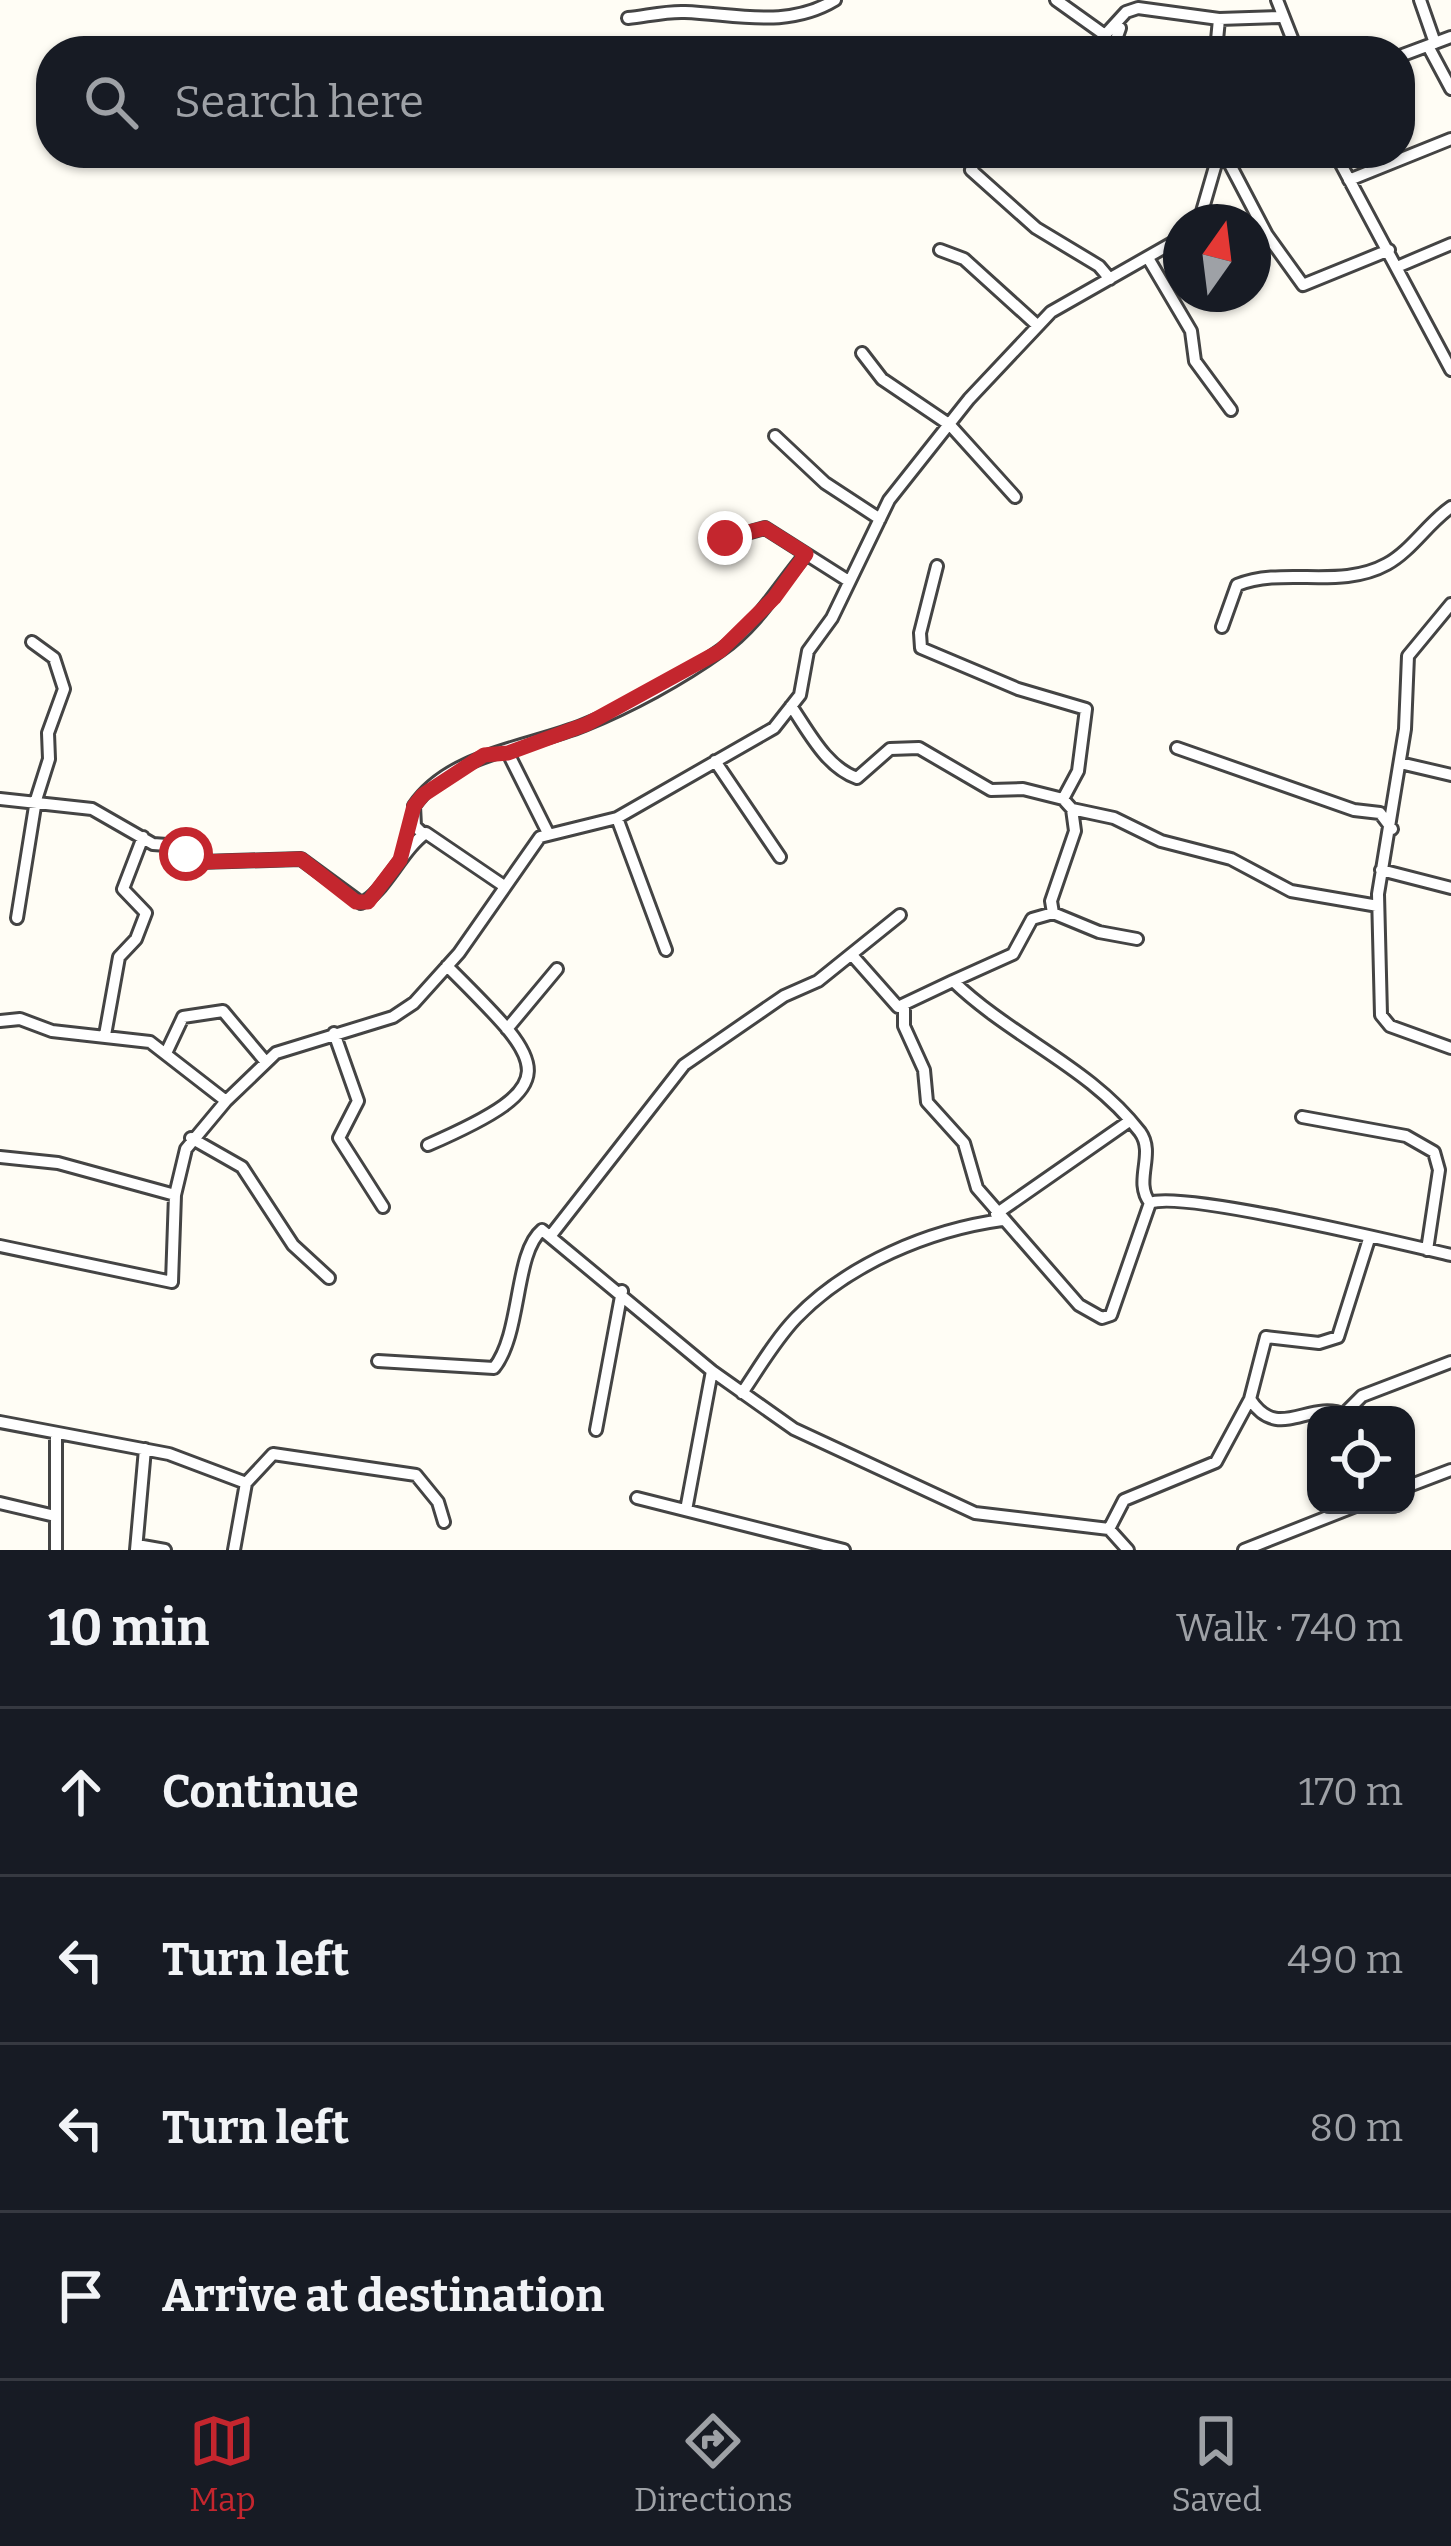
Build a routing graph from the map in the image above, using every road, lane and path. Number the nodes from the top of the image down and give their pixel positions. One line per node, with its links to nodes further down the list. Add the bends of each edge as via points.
1 (835, 0): 6 (street, via 765,18)
2 (1057, 0): 7 (street, via 1105,35)
3 (1277, 0): 5 (street)
4 (1420, 0): 13 (street)
5 (1280, 17): 8 (street); 11 (street)
6 (628, 18)
7 (1122, 19): 8 (street, via 1138,8); 9 (street)
8 (1219, 19): 10 (street)
9 (1117, 36)
10 (1217, 36)
11 (1290, 36)
12 (1451, 38): 13 (street)
13 (1431, 44): 14 (street); 15 (street)
14 (1415, 50)
15 (1451, 89)
16 (1451, 139): 17 (street)
17 (1415, 153)
18 (972, 168): 31 (street, via 1036,228)
19 (1216, 168): 24 (street)
20 (1228, 168): 28 (street, via 1303,285)
21 (1343, 168): 23 (street)
22 (1379, 168): 23 (street)
23 (1349, 180): 28 (street)
24 (1205, 204)
25 (1451, 244): 30 (street)
26 (1163, 249): 29 (street)
27 (940, 250): 32 (street, via 964,260)
28 (1389, 250): 30 (street)
29 (1148, 258): 31 (street); 36 (street, via 1191,332 1195,361)
30 (1397, 267): 33 (street)
31 (1110, 279): 32 (street)
32 (1038, 326): 37 (street)
33 (1445, 348): 35 (street)
34 (862, 353): 37 (street, via 882,379)
35 (1451, 370)
36 (1232, 410)
37 (950, 425): 39 (street); 41 (street)
38 (775, 436): 41 (street)
39 (1015, 497)
40 (1451, 507): 47 (street, via 1387,564 1352,576 1238,585)
41 (880, 520): 45 (street)
42 (711, 533): 43 (street, via 725,538 765,528)
43 (806, 554): 45 (street); 51 (street, via 720,651 587,724)
44 (937, 566): 57 (street, via 921,648 1087,709)
45 (847, 580): 49 (street, via 808,651)
46 (1451, 604): 53 (street, via 1409,651)
47 (1222, 627)
48 (32, 642): 56 (street, via 54,658 64,689)
49 (791, 706): 52 (street, via 747,748); 57 (street, via 823,753 851,776 890,749 919,748 991,790 1023,789)
50 (1178, 748): 60 (street, via 1380,813)
51 (508, 753): 59 (street, via 488,753 450,774 418,800); 61 (street)
52 (716, 761): 58 (street); 64 (street)
53 (1400, 763): 54 (street); 60 (street)
54 (1451, 775)
55 (0, 799): 56 (street)
56 (36, 800): 63 (street, via 92,809); 72 (street)
57 (1067, 804): 69 (street, via 1231,859 1292,891); 70 (street, via 1075,831)
58 (617, 818): 61 (street); 74 (street)
59 (413, 819): 62 (street); 65 (street)
60 (1391, 829): 66 (street)
61 (548, 833): 67 (street, via 530,845)
62 (423, 834): 65 (street); 67 (street)
63 (143, 837): 65 (street, via 181,847 200,862 301,859 361,904); 83 (street, via 123,889 146,913 119,957)
64 (780, 857)
65 (400, 860)
66 (1382, 870): 68 (street); 69 (street)
67 (504, 886): 76 (street)
68 (1451, 888)
69 (1378, 907): 84 (street, via 1382,1015 1390,1026)
70 (1053, 914): 73 (street); 78 (street, via 1032,919 1012,954)
71 (900, 915): 75 (street)
72 (17, 917)
73 (1137, 939)
74 (666, 950)
75 (852, 955): 79 (street, via 889,1003); 97 (street, via 684,1065)
76 (447, 967): 81 (street); 82 (street, via 399,1014)
77 (557, 969): 81 (street)
78 (952, 981): 79 (street); 89 (street, via 1027,1043 1072,1065)
79 (904, 1006): 96 (street, via 927,1102 964,1143 967,1167)
80 (0, 1021): 83 (street)
81 (507, 1030): 91 (street, via 527,1061 524,1092 488,1119)
82 (334, 1033): 86 (street); 95 (street, via 358,1101 338,1138)
83 (105, 1036): 85 (street)
84 (1451, 1048)
85 (166, 1051): 86 (street, via 183,1017 223,1011); 87 (street)
86 (265, 1061): 87 (street)
87 (226, 1101): 90 (street)
88 (1302, 1117): 100 (street, via 1406,1136 1434,1152 1439,1170)
89 (1128, 1122): 94 (street, via 1146,1147 1142,1184); 96 (street)
90 (191, 1138): 93 (street); 102 (street, via 242,1166 293,1246)
91 (428, 1145)
92 (0, 1157): 93 (street, via 58,1163)
93 (175, 1196): 99 (street, via 172,1282)
94 (1150, 1203): 96 (street, via 1107,1317 1079,1305); 98 (street, via 1219,1204)
95 (383, 1207)
96 (999, 1217): 107 (street, via 944,1230 847,1278 791,1323)
97 (552, 1234): 103 (street); 104 (street, via 535,1235 519,1308 492,1370)
98 (1369, 1239): 100 (street); 108 (street, via 1338,1337 1266,1337)
99 (0, 1246)
100 (1427, 1250): 101 (street)
101 (1451, 1255)
102 (328, 1278)
103 (622, 1291): 106 (street); 112 (street)
104 (378, 1361)
105 (1451, 1362): 109 (street)
106 (712, 1371): 107 (street); 120 (street)
107 (742, 1393): 124 (street, via 794,1430 975,1513)
108 (1250, 1399): 110 (street, via 1278,1422); 124 (street, via 1216,1462 1124,1500)
109 (1353, 1406)
110 (1307, 1415)
111 (0, 1421): 113 (street)
112 (596, 1430)
113 (56, 1437): 114 (street); 122 (street)
114 (145, 1449): 116 (street); 125 (street)
115 (1451, 1470): 117 (street)
116 (246, 1483): 123 (street, via 273,1454 413,1474); 128 (street)
117 (1415, 1484)
118 (637, 1498): 120 (street)
119 (0, 1502): 122 (street)
120 (686, 1510): 129 (street)
121 (1335, 1514): 131 (street)
122 (55, 1516): 126 (street)
123 (444, 1522)
124 (1109, 1529): 130 (street)
125 (137, 1547): 127 (street)
126 (56, 1550)
127 (165, 1550)
128 (237, 1550)
129 (844, 1550)
130 (1128, 1550)
131 (1244, 1550)

